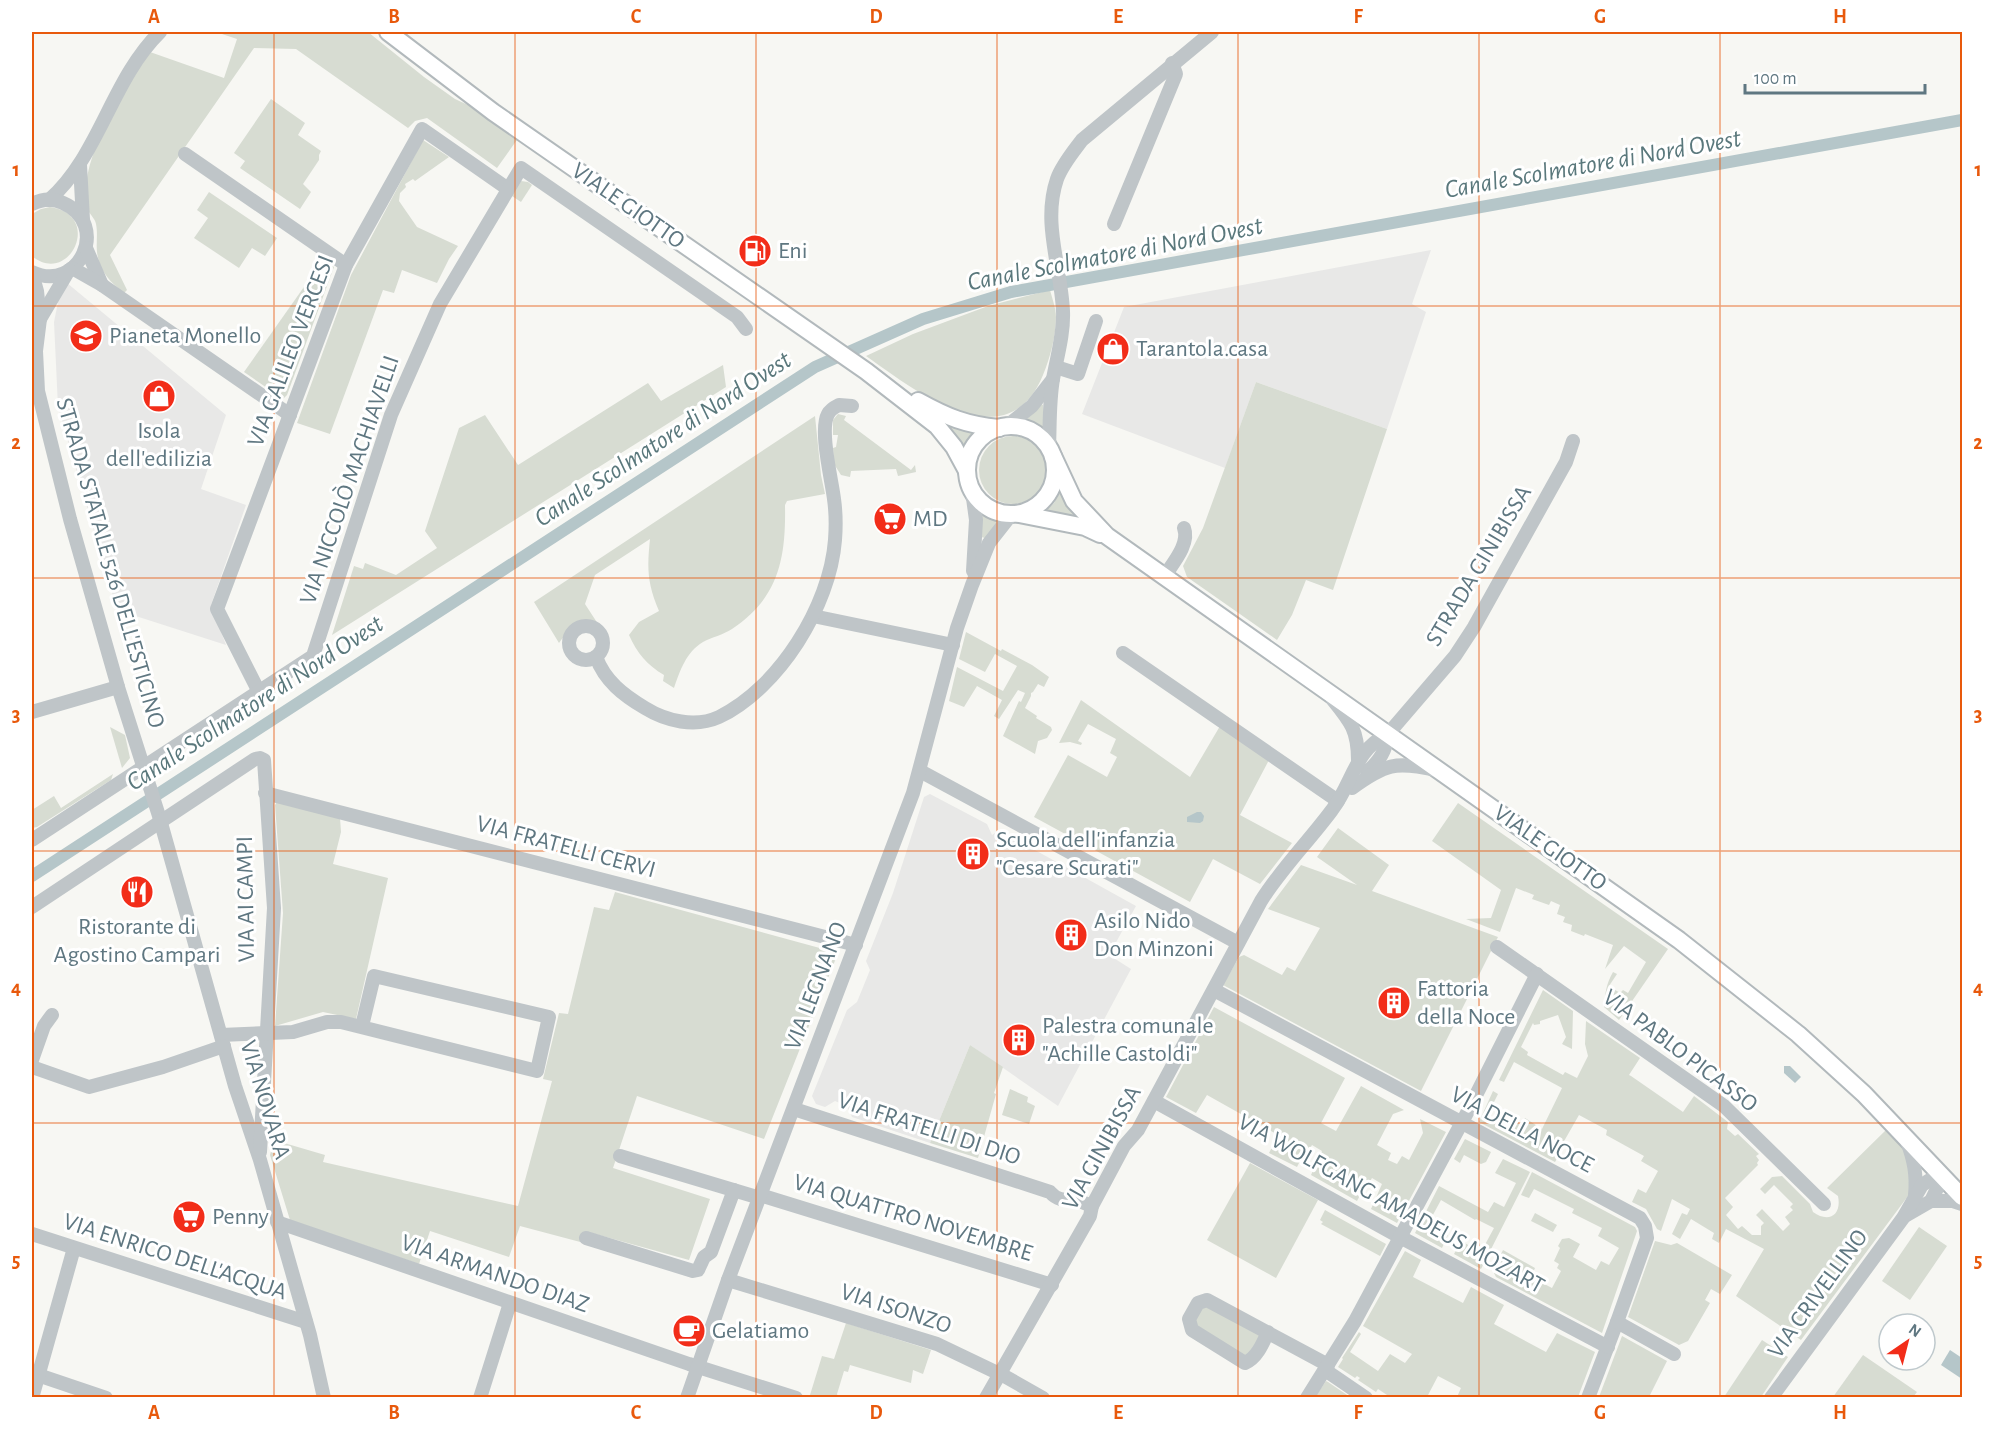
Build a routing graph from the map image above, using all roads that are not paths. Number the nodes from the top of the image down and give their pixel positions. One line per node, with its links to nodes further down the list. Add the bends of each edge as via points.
1 (160, 32): 6 (street, via 126,79)
2 (1212, 32): 4 (street)
3 (390, 33): 20 (main road, VIALE GIOTTO, via 493,112)
4 (1172, 63): 11 (street, via 1176,74); 21 (street, via 1090,133 1069,156 1058,177 1050,220 1064,312)
5 (185, 154): 13 (street)
6 (80, 165): 8 (street); 10 (street)
7 (508, 189): 13 (street, VIA GALILEO VERCESI, via 422,129); 19 (street, VIA NICCOLÒ MACHIAVELLI, via 521,168 737,316); 40 (street, VIA NICCOLÒ MACHIAVELLI, via 440,304 391,415 313,656)
8 (49, 200): 9 (street); 10 (street, via 67,204)
9 (32, 204)
10 (83, 221): 12 (street)
11 (1114, 224)
12 (86, 248): 14 (street, STRADA STATALE 526 DELL'ESTICINO); 16 (street)
13 (346, 265): 23 (street, VIA GALILEO VERCESI)
14 (71, 269): 15 (street, via 50,276); 16 (street); 17 (street, STRADA STATALE 526 DELL'ESTICINO)
15 (32, 272): 17 (street, STRADA STATALE 526 DELL'ESTICINO)
16 (102, 285): 23 (street)
17 (40, 319): 38 (street, STRADA STATALE 526 DELL'ESTICINO, via 36,351 38,391)
18 (1096, 321): 21 (street, via 1078,374)
19 (746, 329)
20 (866, 371): 24 (main road, VIALE GIOTTO, via 946,417); 27 (main road, VIALE GIOTTO, via 937,426)
21 (1054, 373): 24 (street, via 1032,406); 26 (street)
22 (852, 406): 34 (street, via 838,405 826,421 835,542)
23 (290, 415): 40 (street, VIA GALILEO VERCESI, via 217,609)
24 (1003, 427): 26 (main road, VIALE GIOTTO, via 1033,432); 27 (main road, via 984,435 974,446)
25 (1573, 441): 42 (street, STRADA GINIBISSA, via 1566,462 1474,627 1455,656)
26 (1051, 452): 29 (main road, via 1055,469 1049,493 1033,509); 31 (main road, VIALE GIOTTO, via 1074,501)
27 (967, 471): 28 (main road, VIALE GIOTTO)
28 (972, 491): 29 (main road, VIALE GIOTTO, via 984,506); 33 (street, VIA LEGNANO, via 976,520)
29 (1015, 514): 31 (main road, VIALE GIOTTO, via 1085,527); 33 (street, VIA LEGNANO, via 989,543)
30 (1184, 528): 32 (street, via 1185,543)
31 (1107, 536): 32 (main road, VIALE GIOTTO)
32 (1164, 577): 39 (main road, VIALE GIOTTO)
33 (972, 585): 35 (street, VIA LEGNANO)
34 (813, 616): 35 (street); 37 (street, via 768,680 726,713 703,722 675,720 651,712 616,688 602,672)
35 (953, 645): 45 (street, VIA LEGNANO)
36 (1123, 653): 49 (street)
37 (596, 657)
38 (118, 687): 41 (street); 44 (street, STRADA STATALE 526 DELL'ESTICINO)
39 (1327, 691): 42 (main road, VIALE GIOTTO); 43 (street, via 1352,724)
40 (259, 692): 44 (street, VIA NICCOLÒ MACHIAVELLI)
41 (32, 712)
42 (1388, 734): 43 (street, VIA GINIBISSA, via 1374,741); 46 (main road, VIALE GIOTTO); 47 (street, VIA GINIBISSA, via 1382,757)
43 (1358, 760): 49 (street, VIA GINIBISSA)
44 (146, 771): 50 (street, STRADA STATALE 526 DELL'ESTICINO); 51 (street, VIA NICCOLÒ MACHIAVELLI)
45 (920, 771): 53 (street); 54 (street, VIA LEGNANO)
46 (1441, 771): 47 (street, VIA GINIBISSA, via 1395,765 1376,771); 67 (main road, VIALE GIOTTO, via 1680,940 1798,1034)
47 (1352, 788): 49 (street, VIA GINIBISSA)
48 (266, 793): 50 (street, VIA AI CAMPI, via 265,763 255,759); 54 (street, VIA FRATELLI CERVI); 60 (street, VIA AI CAMPI, via 274,908)
49 (1338, 801): 53 (street, VIA GINIBISSA, via 1272,884)
50 (160, 819): 52 (street); 61 (street, VIA NOVARA)
51 (32, 840)
52 (32, 907)
53 (1238, 943): 57 (street, VIA GINIBISSA)
54 (856, 945): 65 (street, VIA LEGNANO)
55 (1497, 947): 56 (street, VIA PABLO PICASSO)
56 (1537, 974): 66 (street); 76 (street, VIA PABLO PICASSO, via 1724,1106)
57 (1214, 990): 64 (street, VIA GINIBISSA); 66 (street, VIA DELLA NOCE)
58 (52, 1015): 62 (street)
59 (362, 1026): 59 (street, via 537,1071 549,1017 374,976); 60 (street, via 327,1022 292,1032)
60 (266, 1034): 61 (street); 69 (street, VIA AI CAMPI)
61 (223, 1041): 63 (street, via 162,1067 89,1087); 69 (street, VIA NOVARA)
62 (32, 1060)
63 (32, 1067)
64 (1154, 1101): 78 (street, VIA GINIBISSA); 82 (street, VIA WOLFGANG AMADEUS MOZART)
65 (794, 1109): 72 (street, VIA LEGNANO); 78 (street, VIA FRATELLI DI DIO, via 1050,1192 1055,1198)
66 (1462, 1124): 82 (street); 89 (street, VIA DELLA NOCE, via 1640,1218 1647,1238)
67 (1906, 1137): 70 (main road, VIALE GIOTTO); 73 (street, VIA CRIVELLINO, via 1916,1168)
68 (620, 1156): 71 (street, VIA QUATTRO NOVEMBRE)
69 (260, 1160): 80 (street, VIA NOVARA)
70 (1944, 1176): 73 (street, VIA CRIVELLINO, via 1922,1185); 74 (main road, VIALE GIOTTO); 75 (street, VIA CRIVELLINO)
71 (734, 1190): 72 (street, VIA QUATTRO NOVEMBRE); 83 (street, via 711,1252 698,1270)
72 (760, 1196): 85 (street, VIA LEGNANO); 86 (street, VIA QUATTRO NOVEMBRE)
73 (1915, 1197): 79 (street, VIA CRIVELLINO)
74 (1962, 1197)
75 (1930, 1201): 77 (street, via 1953,1200); 79 (street, VIA CRIVELLINO)
76 (1824, 1204)
77 (1962, 1204)
78 (1092, 1206): 86 (street, VIA GINIBISSA)
79 (1903, 1218): 97 (street, VIA CRIVELLINO)
80 (277, 1222): 87 (street, VIA ARMANDO DIAZ); 88 (street, VIA NOVARA)
81 (32, 1234): 84 (street, VIA ENRICO DELL'ACQUA)
82 (1400, 1237): 91 (street, VIA WOLFGANG AMADEUS MOZART); 94 (street)
83 (586, 1238)
84 (74, 1248): 88 (street, VIA ENRICO DELL'ACQUA); 95 (street)
85 (728, 1280): 93 (street, VIA LEGNANO); 96 (street, VIA ISONZO, via 937,1344)
86 (1052, 1285): 96 (street, VIA GINIBISSA)
87 (510, 1303): 93 (street, VIA ARMANDO DIAZ); 101 (street)
88 (306, 1322): 100 (street, VIA NOVARA)
89 (1617, 1322): 91 (street, VIA DELLA NOCE); 92 (street)
90 (1268, 1332): 90 (street, via 1207,1300 1198,1303 1189,1319 1192,1329 1245,1363 1254,1357); 94 (street)
91 (1608, 1347): 108 (street, VIA DELLA NOCE)
92 (1674, 1354)
93 (698, 1367): 102 (street, VIA LEGNANO); 103 (street, VIA ARMANDO DIAZ)
94 (1327, 1368): 106 (street); 107 (street)
95 (35, 1374): 98 (street); 99 (street)
96 (1000, 1374): 104 (street, VIA GINIBISSA); 105 (street, VIA ISONZO)
97 (1774, 1396)
98 (32, 1398)
99 (106, 1398)
100 (324, 1398)
101 (480, 1398)
102 (687, 1398)
103 (796, 1398)
104 (986, 1398)
105 (1043, 1398)
106 (1307, 1398)
107 (1366, 1398)
108 (1588, 1398)

